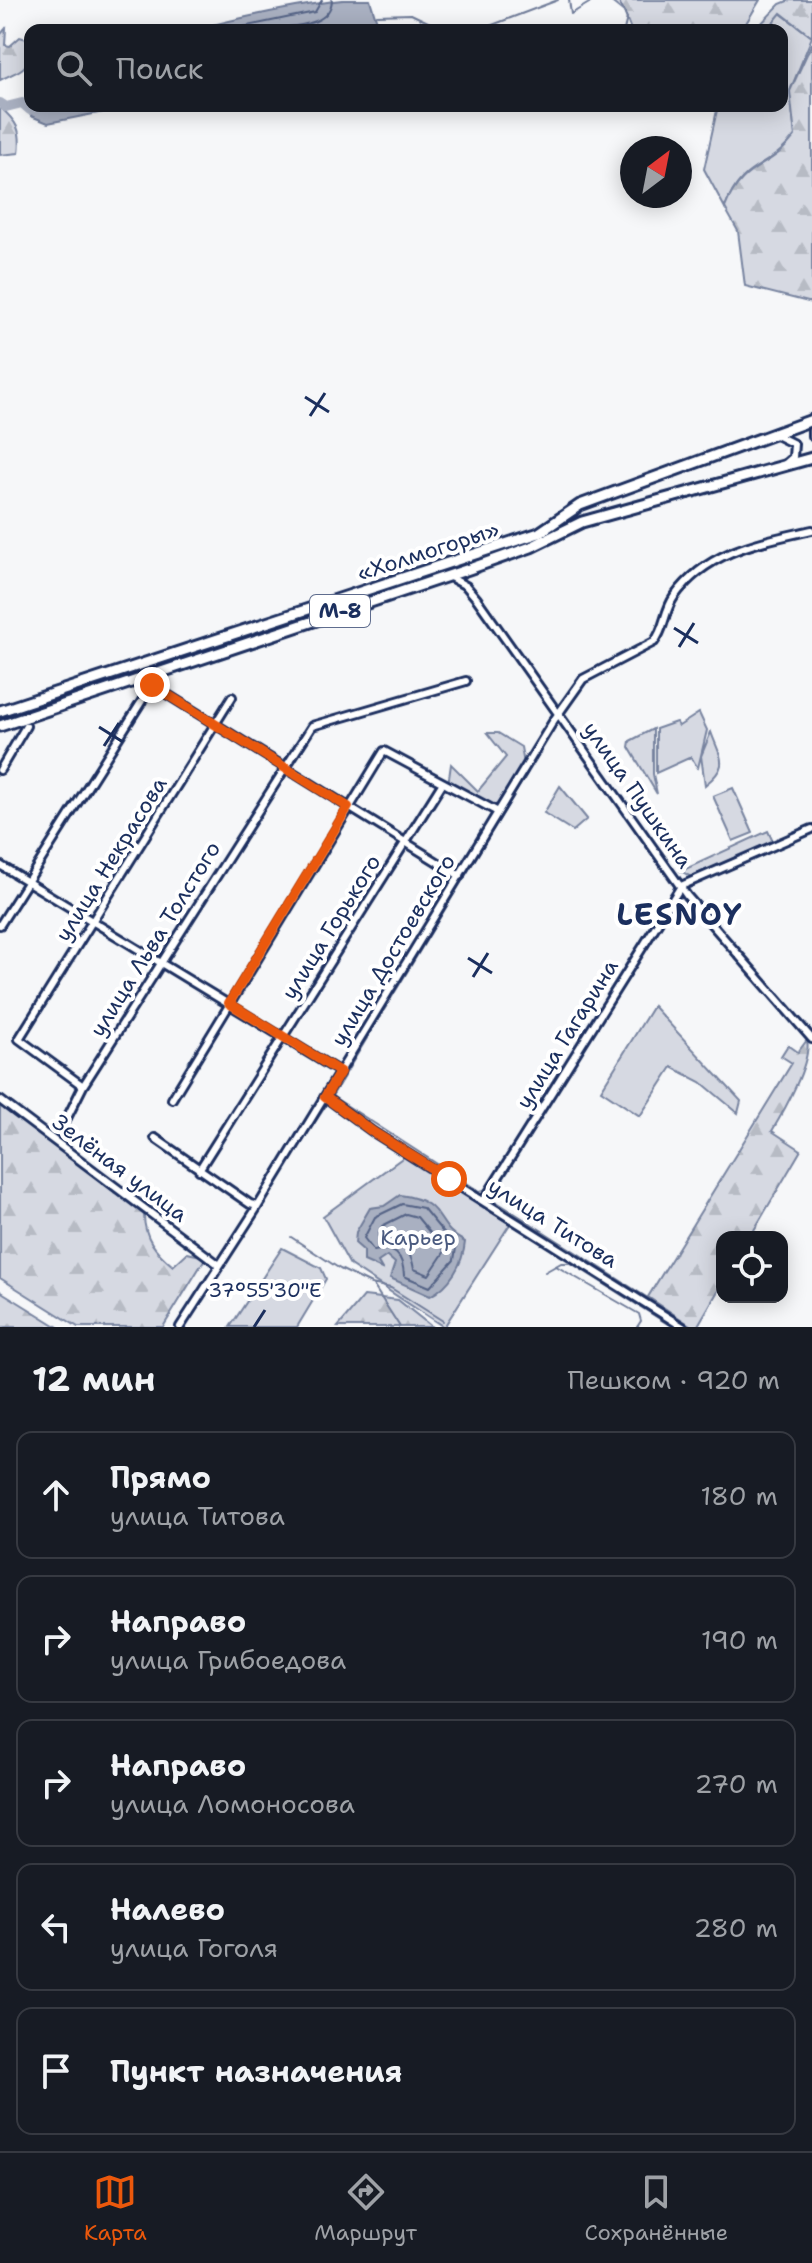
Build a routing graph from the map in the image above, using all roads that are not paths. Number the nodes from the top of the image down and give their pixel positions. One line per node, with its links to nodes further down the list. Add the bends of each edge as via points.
1 (812, 420): 2 (highway, «Холмогоры» / М-8)
2 (766, 435): 4 (street, via 783,436 794,444 793,457); 11 (highway, «Холмогоры» / М-8, via 580,505 539,533)
3 (812, 458): 4 (highway, «Холмогоры» / М-8)
4 (778, 467): 6 (highway, «Холмогоры» / М-8, via 582,522)
5 (812, 530): 12 (street, улица Достоевского, via 759,542 712,561 672,599 654,642 583,679)
6 (469, 569): 7 (highway, «Холмогоры» / М-8); 8 (street)
7 (448, 576): 8 (street); 13 (highway, «Холмогоры» / М-8)
8 (477, 599): 12 (street, улица Пушкина)
9 (466, 681): 16 (street, улица Льва Толстого, via 312,726)
10 (232, 697): 15 (street, улица Некрасова)
11 (0, 711)
12 (558, 713): 20 (street, улица Достоевского); 26 (street, улица Пушкина)
13 (0, 726)
14 (26, 726): 17 (street)
15 (216, 726): 16 (street); 25 (street, via 152,685); 27 (street, улица Некрасова)
16 (283, 767): 19 (street); 29 (street, улица Льва Толстого)
17 (0, 770)
18 (442, 784): 19 (street, via 384,751); 20 (street); 22 (street, улица Горького)
19 (348, 807): 22 (street); 30 (street)
20 (498, 812): 24 (street, улица Достоевского)
21 (812, 829): 26 (street)
22 (405, 843): 24 (street); 31 (street, улица Горького)
23 (0, 865): 25 (street)
24 (460, 876): 33 (street, улица Достоевского)
25 (27, 881): 27 (street); 28 (street)
26 (681, 886): 32 (street, улица Пушкина); 41 (street, улица Гагарина)
27 (94, 921): 29 (street); 34 (street, улица Некрасова, via 19,1039)
28 (0, 925)
29 (162, 964): 30 (street); 34 (street, улица Льва Толстого)
30 (229, 1003): 31 (street); 36 (street)
31 (283, 1037): 33 (street); 40 (street, улица Горького)
32 (812, 1039)
33 (340, 1072): 35 (street, улица Достоевского)
34 (83, 1086): 38 (street, улица Льва Толстого)
35 (325, 1097): 41 (street, улица Титова); 42 (street, улица Достоевского)
36 (172, 1099)
37 (0, 1100): 43 (street, Зелёная улица)
38 (60, 1132)
39 (155, 1138): 40 (street)
40 (199, 1170): 42 (street)
41 (484, 1200): 45 (street, улица Титова)
42 (258, 1206): 43 (street, улица Достоевского)
43 (218, 1264): 44 (street, улица Достоевского)
44 (180, 1327)
45 (683, 1327)

